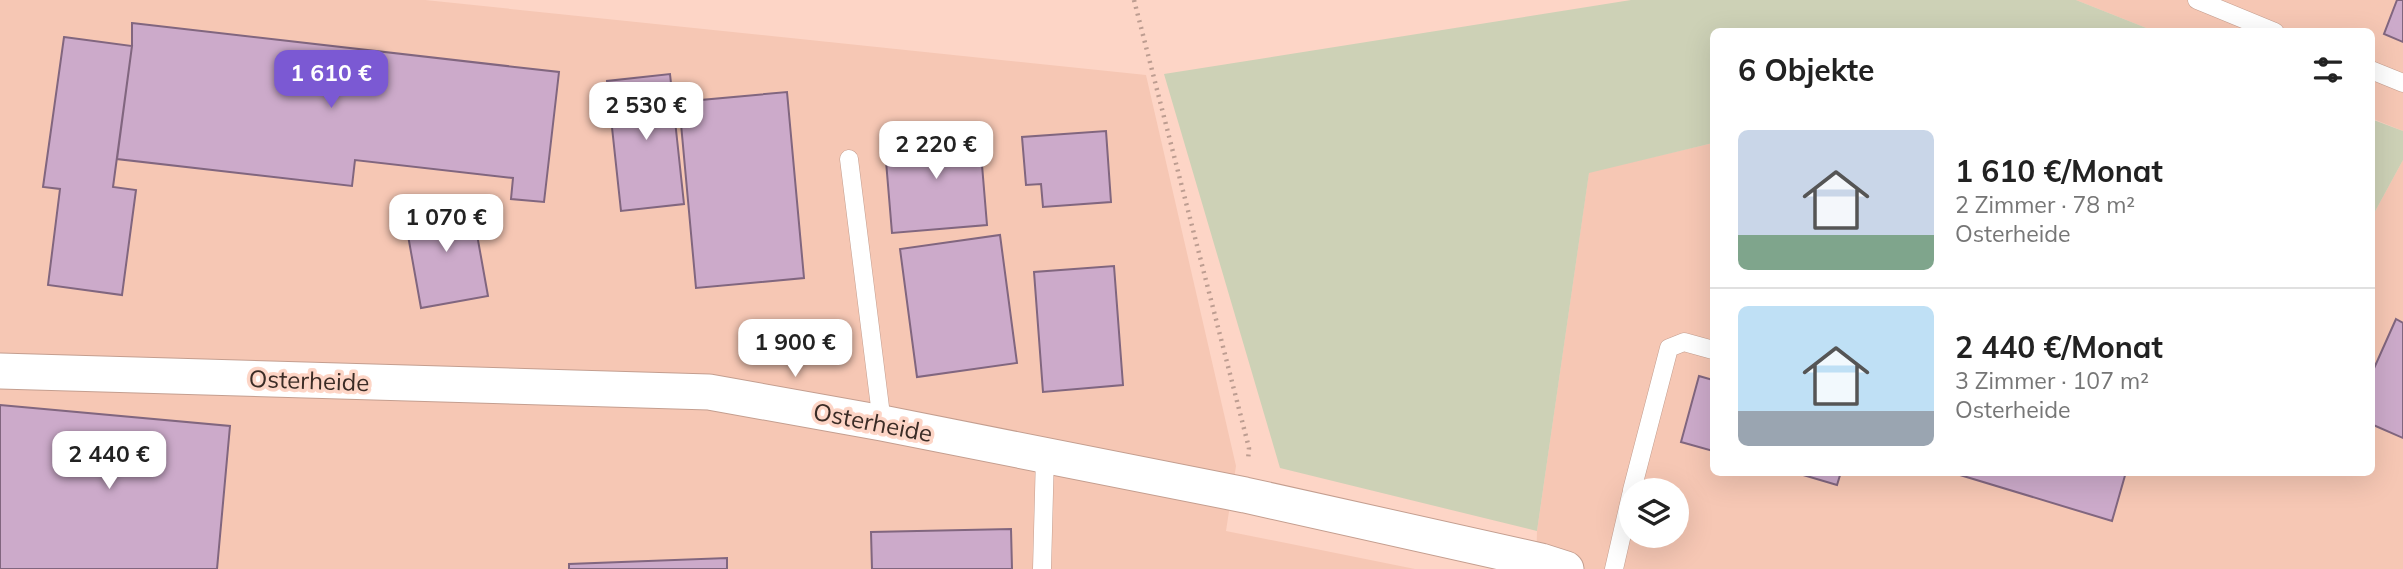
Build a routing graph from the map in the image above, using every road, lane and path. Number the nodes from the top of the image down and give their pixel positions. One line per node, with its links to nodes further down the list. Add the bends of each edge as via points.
1 (1134, 0): 12 (path, via 1249,448)
2 (2197, 0): 3 (lane)
3 (2265, 28)
4 (2375, 72): 5 (lane)
5 (2403, 83)
6 (849, 159): 9 (lane)
7 (1710, 349): 11 (lane, via 1684,342 1669,348)
8 (0, 371): 9 (street, Osterheide, via 709,392)
9 (882, 423): 10 (street, Osterheide)
10 (1045, 455): 12 (street, Osterheide); 14 (lane)
11 (1635, 478)
12 (1245, 495): 15 (street, Osterheide)
13 (1619, 547): 16 (lane)
14 (1042, 569)
15 (1566, 569)
16 (1614, 569)

